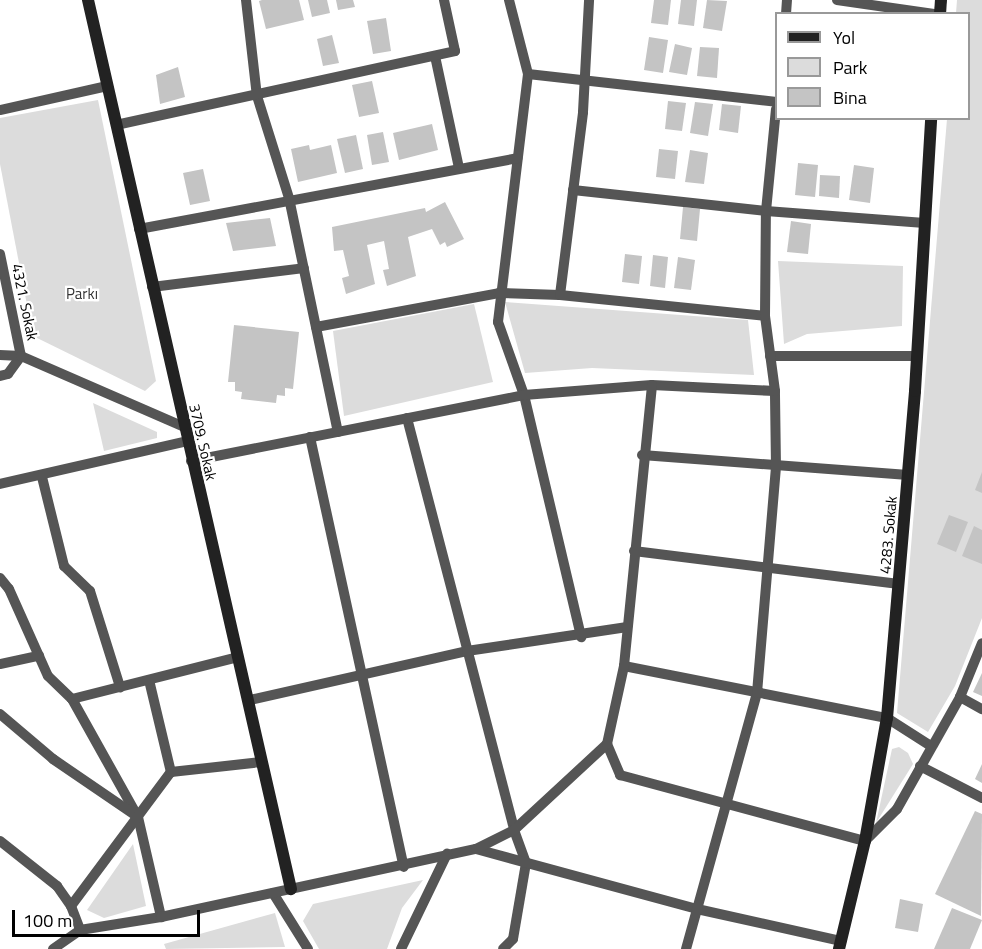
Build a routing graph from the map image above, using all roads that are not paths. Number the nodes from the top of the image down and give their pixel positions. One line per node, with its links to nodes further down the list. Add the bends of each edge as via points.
1 (88, 0): 11 (street, 3709. Sokak)
2 (246, 0): 12 (street)
3 (444, 0): 8 (street, via 455,51)
4 (509, 0): 9 (street)
5 (589, 0): 10 (street)
6 (837, 0): 7 (street)
7 (920, 12)
8 (435, 56): 12 (street); 19 (street)
9 (528, 74): 10 (street); 18 (street)
10 (585, 83): 13 (street); 20 (street)
11 (107, 86): 14 (street); 17 (street, 3709. Sokak)
12 (257, 96): 17 (street); 21 (street)
13 (775, 102)
14 (0, 110)
15 (776, 120): 22 (street)
16 (931, 120): 23 (street, 4283. Sokak)
17 (116, 125): 24 (street, 3709. Sokak)
18 (517, 158): 19 (street); 28 (street)
19 (459, 168): 21 (street)
20 (573, 190): 22 (street); 29 (street)
21 (289, 198): 24 (street); 26 (street)
22 (766, 211): 23 (street); 30 (street)
23 (925, 223): 35 (street, 4283. Sokak)
24 (139, 229): 27 (street, 3709. Sokak)
25 (0, 254): 33 (street, 4321. Sokak)
26 (304, 268): 27 (street); 31 (street)
27 (152, 287): 41 (street, 3709. Sokak)
28 (499, 293): 29 (street); 31 (street); 39 (street, via 498,322)
29 (560, 295): 30 (street)
30 (765, 316): 34 (street)
31 (316, 327): 42 (street)
32 (0, 355): 33 (street)
33 (21, 356): 36 (street, via 8,374); 41 (street)
34 (770, 356): 35 (street); 38 (street)
35 (917, 356): 48 (street, 4283. Sokak)
36 (0, 376)
37 (652, 385): 38 (street); 39 (street); 45 (street)
38 (775, 391): 47 (street)
39 (524, 395): 40 (street); 56 (street)
40 (407, 418): 42 (street); 58 (street)
41 (184, 427): 44 (street, 3709. Sokak)
42 (338, 432): 43 (street)
43 (310, 437): 46 (street); 63 (street)
44 (187, 441): 46 (street, 3709. Sokak); 49 (street)
45 (642, 455): 47 (street); 51 (street)
46 (191, 461): 60 (street, 3709. Sokak)
47 (776, 466): 48 (street); 52 (street)
48 (908, 475): 54 (street, 4283. Sokak)
49 (42, 477): 50 (street); 65 (street, via 64,566 90,591)
50 (0, 484)
51 (634, 551): 52 (street); 55 (street)
52 (770, 568): 54 (street); 66 (street)
53 (0, 578): 59 (street, via 9,589)
54 (899, 584): 72 (street, 4283. Sokak)
55 (627, 627): 56 (street); 62 (street)
56 (581, 637): 58 (street)
57 (982, 643): 67 (street)
58 (467, 651): 63 (street); 81 (street)
59 (39, 656): 61 (street); 68 (street, via 48,676)
60 (238, 657): 64 (street); 69 (street, 3709. Sokak)
61 (0, 664)
62 (624, 666): 66 (street); 73 (street)
63 (361, 676): 69 (street); 87 (street)
64 (149, 680): 65 (street); 77 (street)
65 (120, 687): 68 (street)
66 (757, 693): 72 (street); 79 (street)
67 (960, 697): 70 (street); 74 (street)
68 (72, 699): 80 (street)
69 (250, 700): 75 (street, 3709. Sokak)
70 (982, 709)
71 (0, 714): 80 (street, via 53,759)
72 (887, 718): 74 (street); 83 (street, 4283. Sokak)
73 (607, 744): 79 (street, via 620,775); 81 (street)
74 (931, 746): 76 (street)
75 (261, 762): 77 (street); 88 (street, 3709. Sokak)
76 (920, 766): 78 (street); 83 (street, via 897,809)
77 (171, 772): 80 (street)
78 (982, 798)
79 (727, 802): 83 (street); 91 (street)
80 (138, 817): 90 (street); 92 (street)
81 (514, 830): 84 (street); 86 (street)
82 (0, 841): 90 (street, via 57,886)
83 (865, 841): 94 (street, 4283. Sokak)
84 (476, 849): 85 (street); 86 (street)
85 (447, 854): 87 (street); 97 (street)
86 (526, 863): 91 (street); 98 (street, via 513,939)
87 (404, 867): 88 (street)
88 (291, 889): 89 (street)
89 (273, 893): 92 (street); 96 (street)
90 (71, 906): 93 (street)
91 (697, 909): 94 (street); 99 (street)
92 (161, 917): 93 (street)
93 (80, 930): 95 (street)
94 (840, 945)
95 (53, 949)
96 (308, 949)
97 (401, 949)
98 (503, 949)
99 (686, 949)

